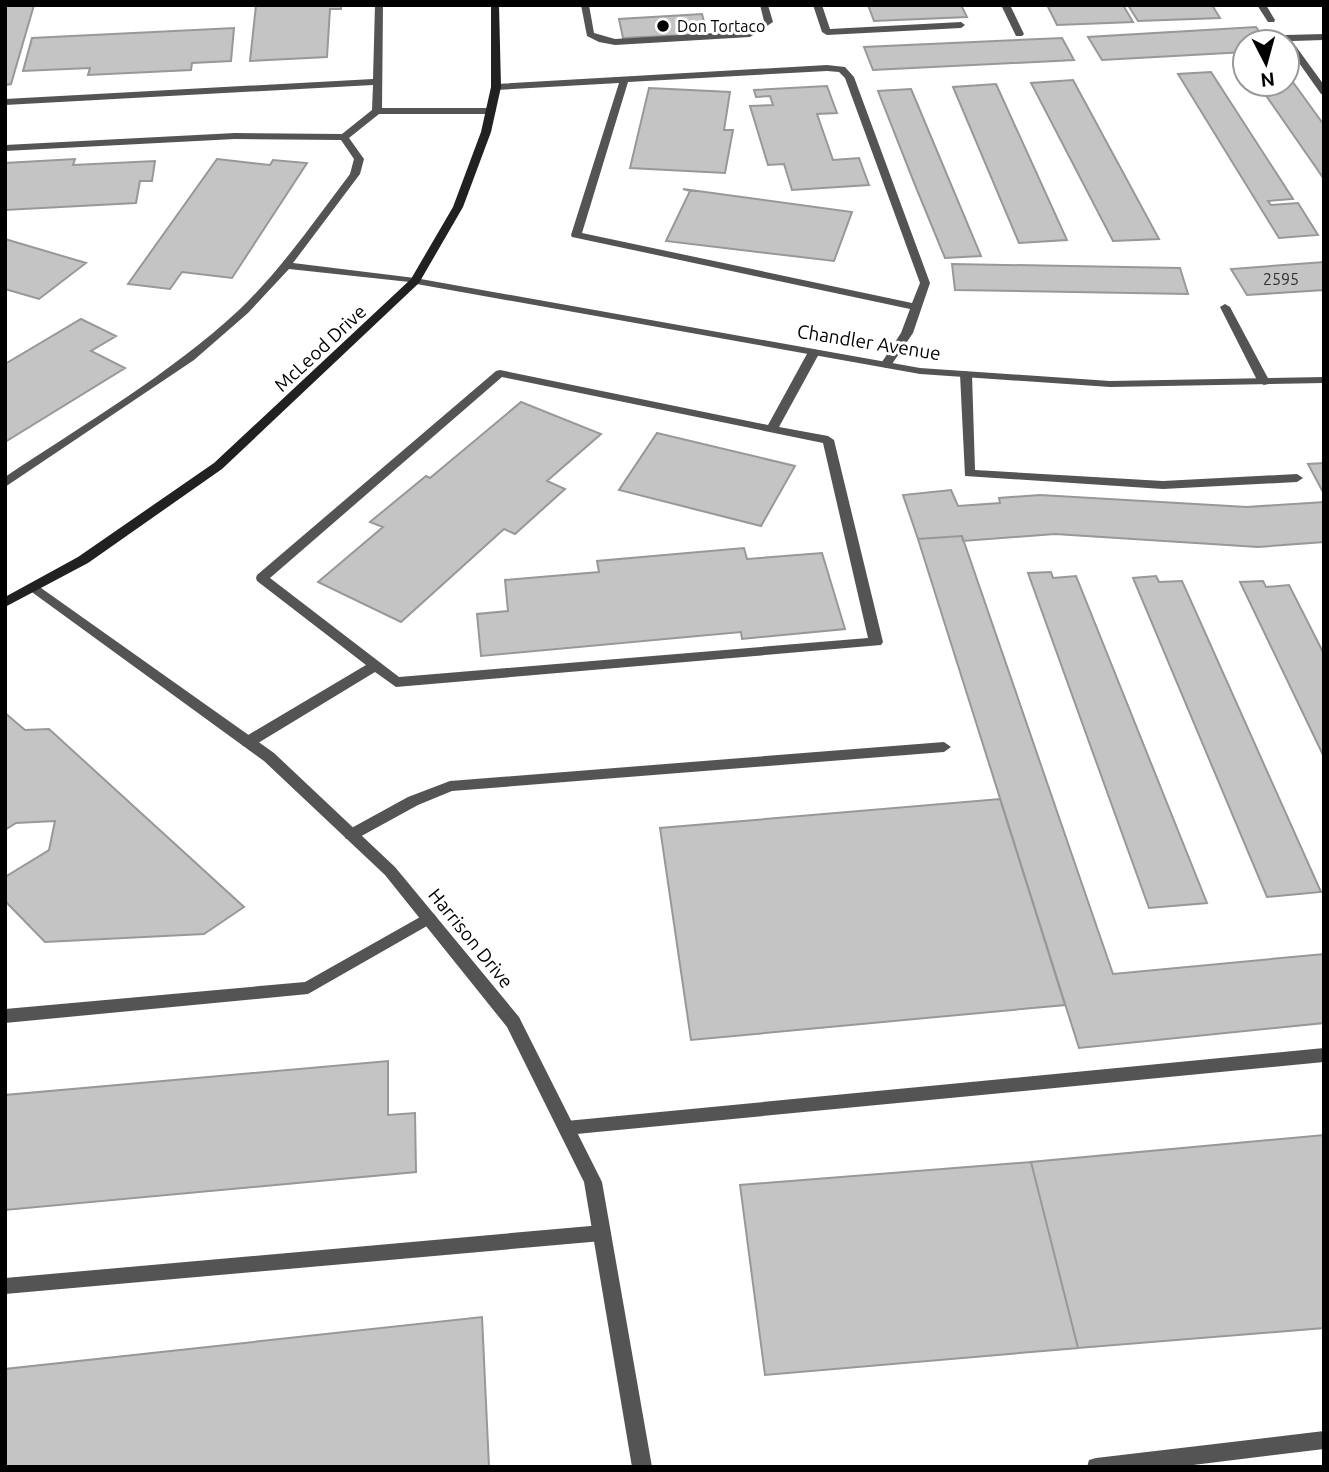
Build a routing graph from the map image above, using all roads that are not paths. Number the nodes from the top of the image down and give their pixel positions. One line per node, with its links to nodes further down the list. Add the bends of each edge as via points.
1 (379, 5): 13 (street)
2 (495, 5): 14 (street, McLeod Drive)
3 (585, 5): 4 (street, via 590,34 615,42 750,34 769,22)
4 (764, 5)
5 (817, 5): 9 (street, via 827,32)
6 (1005, 5): 10 (street)
7 (1261, 5): 8 (street)
8 (1272, 20)
9 (961, 25)
10 (1019, 34)
11 (1324, 37): 15 (street, via 1286,38)
12 (624, 81): 14 (street); 23 (street, via 842,69 849,77 925,284); 23 (street, via 576,235)
13 (378, 82): 16 (street); 17 (street)
14 (496, 87): 18 (street, McLeod Drive)
15 (1324, 92)
16 (5, 102)
17 (377, 111): 18 (street); 19 (street)
18 (491, 111): 22 (street, McLeod Drive, via 458,207)
19 (344, 137): 20 (street, via 235,136); 21 (street, via 359,159 355,174)
20 (5, 148)
21 (286, 265): 22 (street, Chandler Avenue); 32 (street, via 190,359)
22 (415, 281): 25 (street, Chandler Avenue); 33 (street, McLeod Drive, via 218,466 83,560)
23 (917, 307): 26 (street, via 908,333)
24 (1225, 307): 29 (street)
25 (814, 352): 26 (street, Chandler Avenue); 30 (street)
26 (886, 365): 27 (street, Chandler Avenue)
27 (967, 374): 29 (street, Chandler Avenue, via 1110,384); 31 (street, via 969,473 1163,485)
28 (1324, 380): 29 (street, Chandler Avenue)
29 (1264, 382)
30 (772, 429): 35 (street, via 500,373 262,578); 35 (street, via 828,440 876,642 396,682)
31 (1297, 478)
32 (5, 483)
33 (34, 587): 34 (street, McLeod Drive); 36 (street, Harrison Drive)
34 (5, 603)
35 (376, 665): 36 (street)
36 (248, 742): 38 (street, Harrison Drive)
37 (944, 747): 38 (street, via 450,786)
38 (351, 835): 39 (street, Harrison Drive)
39 (429, 919): 40 (street, via 308,988); 42 (street, Harrison Drive, via 513,1022)
40 (5, 1016)
41 (1324, 1055): 42 (street)
42 (566, 1128): 43 (street, Harrison Drive, via 593,1182)
43 (602, 1233): 44 (street); 46 (street, Harrison Drive)
44 (5, 1286)
45 (1324, 1440): 47 (street)
46 (642, 1467)
47 (1096, 1467)

